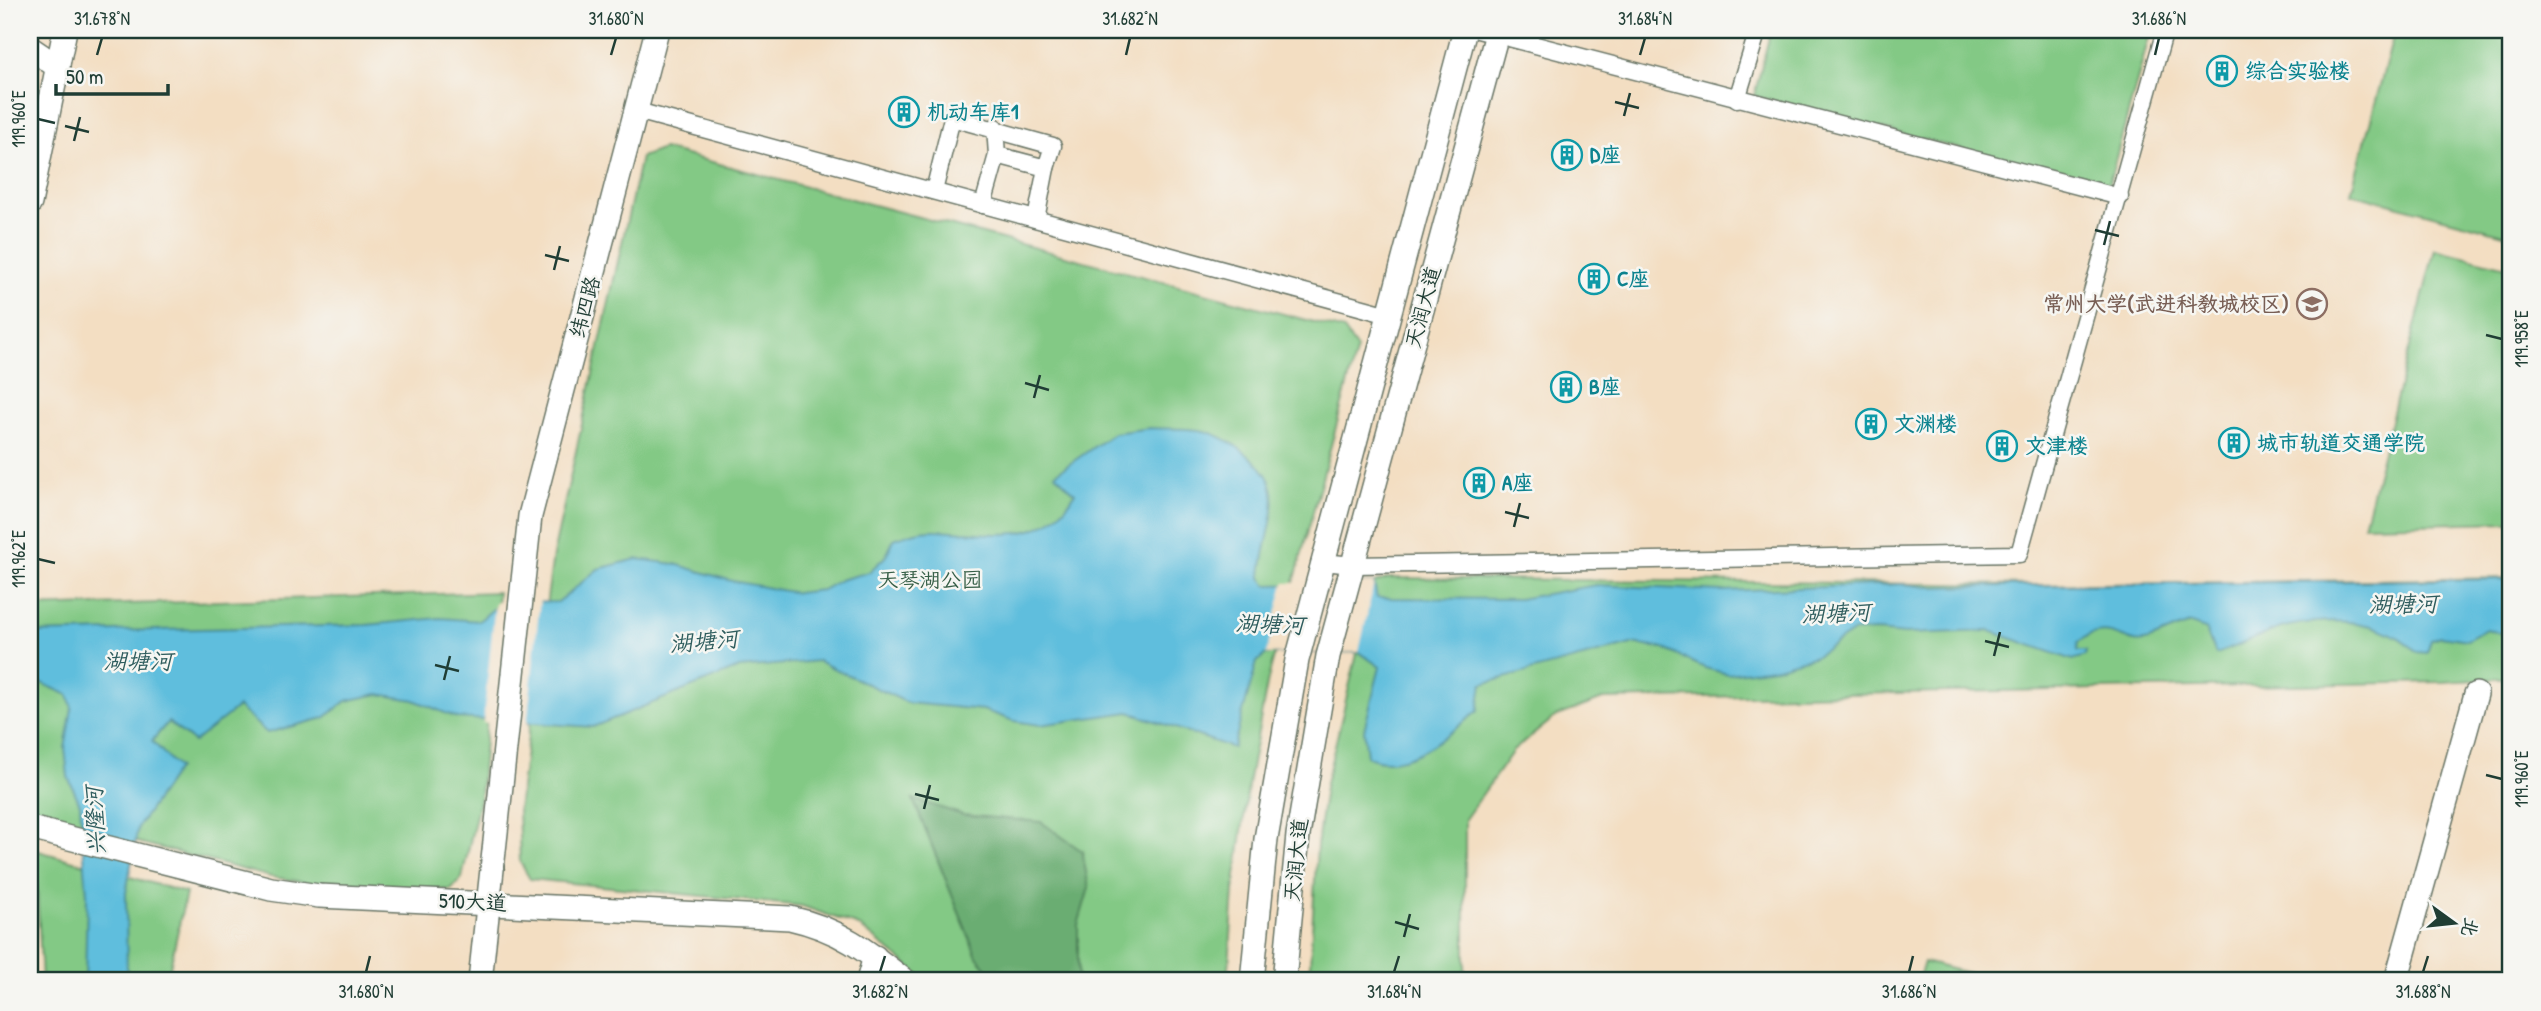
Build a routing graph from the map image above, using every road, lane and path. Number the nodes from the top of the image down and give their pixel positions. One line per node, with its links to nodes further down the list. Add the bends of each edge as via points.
1 (65, 30): 8 (street)
2 (657, 30): 11 (street, 纬四路)
3 (1465, 30): 20 (street, 天润大道)
4 (1758, 30): 10 (street)
5 (2165, 30): 16 (street)
6 (1491, 32): 10 (street); 22 (street, 天润大道)
7 (30, 48): 8 (street)
8 (58, 67): 9 (street); 17 (street)
9 (30, 68)
10 (1737, 99): 16 (street)
11 (637, 111): 15 (street); 25 (street, 纬四路, via 530,516)
12 (995, 127): 13 (street); 14 (street, via 1059,145); 15 (street, via 952,118)
13 (997, 155): 14 (street); 18 (street)
14 (1046, 168): 19 (street)
15 (934, 191): 18 (street)
16 (2120, 197): 22 (street, via 2019,554)
17 (30, 203)
18 (983, 205): 19 (street)
19 (1036, 219): 20 (street)
20 (1389, 315): 21 (street, 天润大道)
21 (1320, 573): 22 (street); 30 (street, 天润大道, via 1297,660 1266,839)
22 (1349, 574): 31 (street, 天润大道, via 1328,656 1298,835)
23 (2476, 694): 32 (street)
24 (30, 828): 25 (street, 510大道, via 271,889 319,896)
25 (488, 902): 26 (street, 510大道, via 790,918 822,925); 27 (street)
26 (875, 957): 28 (street); 29 (street, 510大道)
27 (480, 981)
28 (867, 981)
29 (905, 981)
30 (1252, 981)
31 (1284, 981)
32 (2396, 981)

